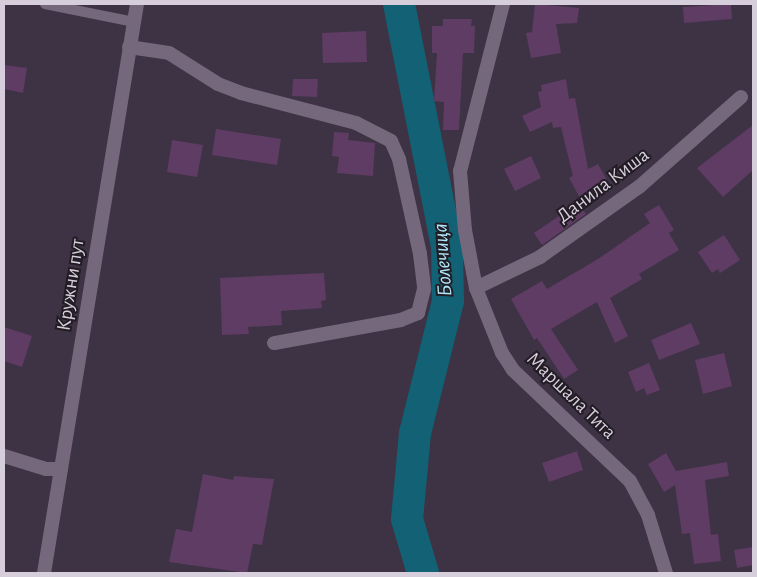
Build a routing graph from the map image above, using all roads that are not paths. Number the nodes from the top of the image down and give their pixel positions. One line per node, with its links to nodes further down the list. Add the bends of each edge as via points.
1 (45, 4): 4 (lane)
2 (137, 4): 4 (street, Кружни пут)
3 (503, 4): 7 (street, Маршала Тита, via 460,170 464,230)
4 (134, 22): 5 (street, Кружни пут)
5 (129, 47): 8 (street, via 169,53 218,84 240,93 356,124 391,141 420,254 424,289 418,313 401,320); 10 (street, Кружни пут)
6 (741, 97): 7 (street, Данила Киша, via 639,187 540,257)
7 (476, 288): 12 (street, Маршала Тита, via 502,353 513,370 634,487 648,514)
8 (274, 343)
9 (4, 456): 10 (street, via 46,469)
10 (61, 469): 11 (street, Кружни пут)
11 (46, 572)
12 (666, 573)

